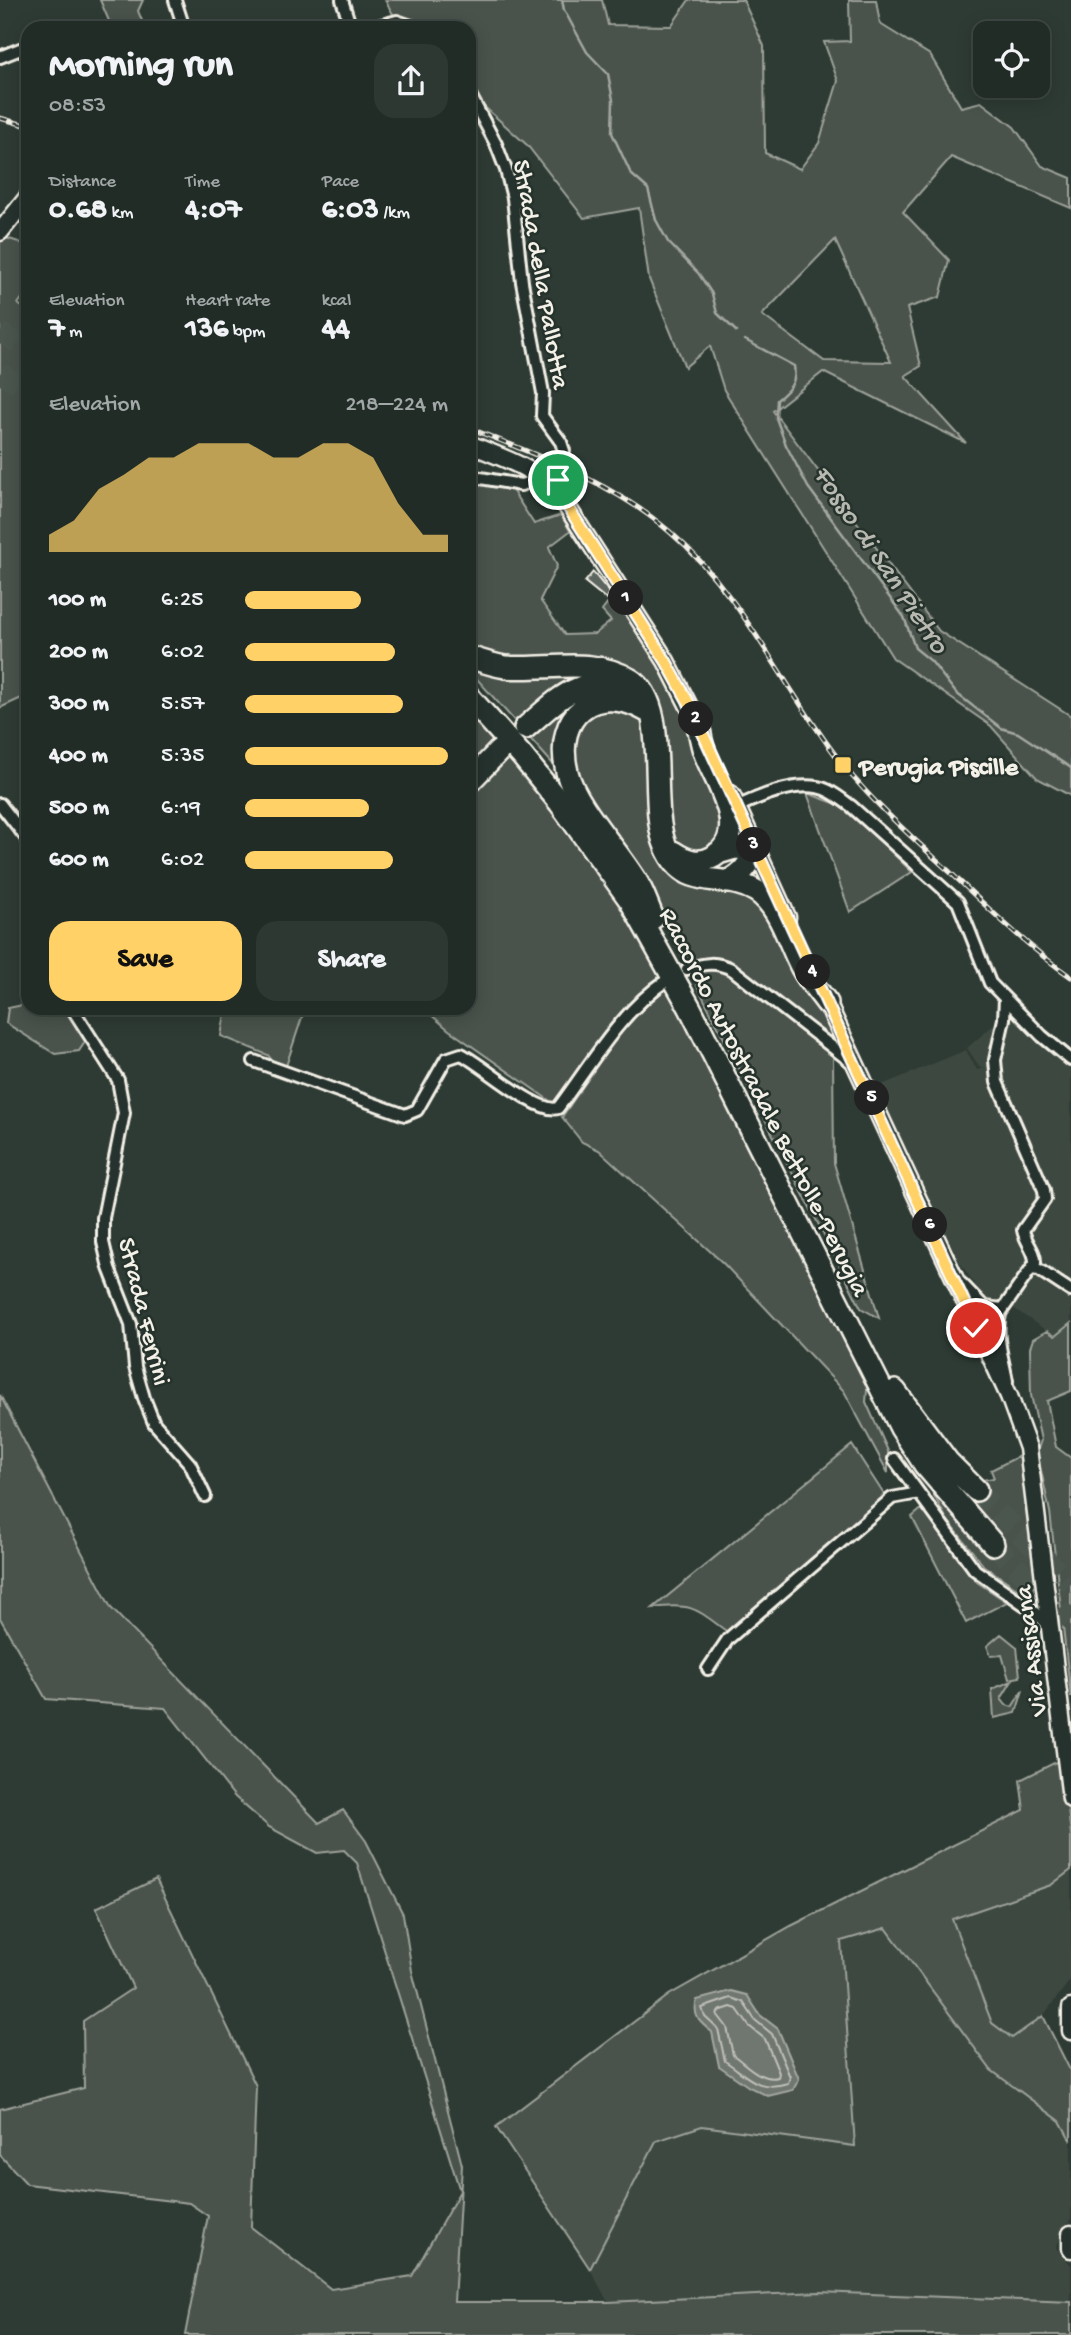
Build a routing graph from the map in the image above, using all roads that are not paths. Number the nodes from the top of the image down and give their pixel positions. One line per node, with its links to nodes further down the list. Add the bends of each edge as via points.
1 (175, 0): 3 (street)
2 (342, 0): 4 (street)
3 (182, 21)
4 (349, 21)
5 (21, 49): 6 (street)
6 (0, 57)
7 (476, 108): 13 (street, Strada della Pallotta, via 506,170 513,198 541,380 542,416 564,451 558,480 569,499)
8 (21, 206): 9 (main road)
9 (0, 232)
10 (476, 447): 12 (main road, Via Assisana)
11 (476, 478): 12 (street, via 521,485)
12 (543, 478): 13 (main road, Via Assisana)
13 (566, 504): 19 (main road, Via Assisana, via 666,661)
14 (476, 659): 18 (highway, via 504,667 572,665 617,673 639,685)
15 (476, 690): 31 (highway, via 568,795)
16 (476, 705): 23 (highway, Raccordo Autostradale Bettolle-Perugia)
17 (476, 716): 23 (highway)
18 (650, 716): 20 (highway, via 627,691 599,683 575,688); 27 (highway); 31 (highway, via 623,699 591,702 568,730 565,755 571,786 639,886)
19 (697, 722): 25 (main road, Via Assisana); 29 (highway, via 730,817 727,842)
20 (525, 728)
21 (499, 751): 22 (highway)
22 (476, 775)
23 (561, 803): 40 (highway, Raccordo Autostradale Bettolle-Perugia, via 622,889)
24 (0, 804): 26 (street)
25 (737, 807): 28 (main road, Via Assisana); 34 (street, via 782,790 816,786 836,795 958,902 990,983)
26 (21, 831)
27 (665, 846): 29 (highway, via 679,857 698,862); 30 (highway, via 684,872)
28 (755, 849): 29 (highway); 30 (highway, via 742,874); 35 (main road, Via Assisana)
29 (718, 853)
30 (727, 883): 35 (highway, via 744,885 763,896 803,971)
31 (653, 918): 40 (highway)
32 (687, 969): 39 (street, via 707,962 733,970)
33 (667, 980): 38 (street, via 624,1020 553,1110 538,1106 461,1054 446,1059 417,1110 405,1115)
34 (1005, 999): 37 (street); 42 (street, via 995,1060 997,1082 1045,1199 1023,1230 1036,1256)
35 (827, 1003): 39 (main road, Via Assisana)
36 (76, 1015): 51 (street, Strada Ferrini, via 112,1068 122,1101 124,1113 103,1218 103,1242 131,1324 135,1367 154,1423 190,1464)
37 (1071, 1060)
38 (254, 1061)
39 (858, 1068): 41 (main road, Via Assisana)
40 (757, 1128): 43 (highway)
41 (944, 1255): 45 (street, via 975,1300 984,1307); 46 (main road, Via Assisana)
42 (1031, 1269): 44 (street); 45 (street)
43 (839, 1291): 49 (highway, via 896,1393 948,1462); 52 (highway, Raccordo Autostradale Bettolle-Perugia, via 901,1428 925,1465)
44 (1071, 1291)
45 (1003, 1309): 46 (street, via 992,1323); 47 (street, via 999,1345)
46 (976, 1326): 47 (main road, Via Assisana)
47 (1009, 1396): 53 (main road, Via Assisana, via 1028,1448)
48 (894, 1459): 50 (street)
49 (976, 1490)
50 (919, 1493): 53 (street, via 975,1570); 54 (street, via 892,1498 728,1639)
51 (205, 1496)
52 (993, 1544)
53 (1051, 1628): 55 (main road, Via Assisana)
54 (708, 1669)
55 (1071, 1799)
56 (1071, 2008): 57 (main road)
57 (1071, 2031)
58 (1071, 2234): 59 (main road)
59 (1071, 2249)

